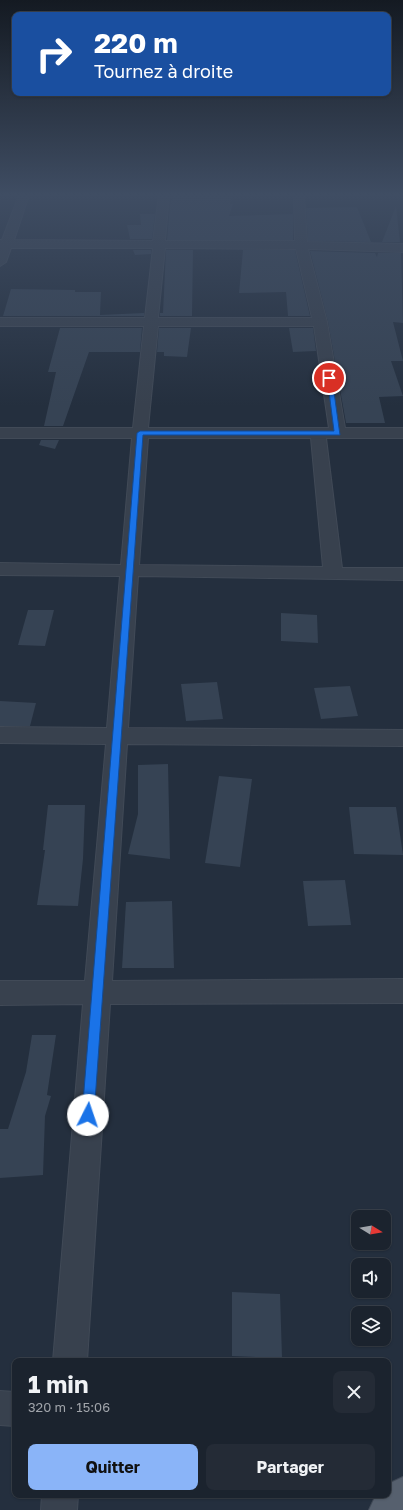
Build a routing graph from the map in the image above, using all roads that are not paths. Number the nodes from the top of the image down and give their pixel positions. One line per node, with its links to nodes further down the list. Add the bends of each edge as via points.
1 (157, 265): 4 (street)
2 (306, 265): 5 (street)
3 (0, 322): 4 (street)
4 (151, 322): 5 (street); 7 (street)
5 (320, 322): 9 (street)
6 (0, 433): 7 (street)
7 (140, 433): 8 (street); 12 (street)
8 (318, 433): 9 (street); 13 (street)
9 (338, 433): 10 (street)
10 (403, 433)
11 (0, 569): 12 (street)
12 (130, 570): 13 (street); 16 (street)
13 (333, 573): 14 (street)
14 (403, 574)
15 (0, 735): 16 (street)
16 (117, 736): 17 (street); 19 (street)
17 (403, 738)
18 (403, 991): 19 (street)
19 (98, 992): 20 (street); 21 (street)
20 (0, 993)
21 (70, 1358)
22 (0, 1408): 23 (street)
23 (12, 1409)
24 (403, 1495): 27 (main road)
25 (60, 1498): 26 (street)
26 (59, 1510)
27 (387, 1510)

